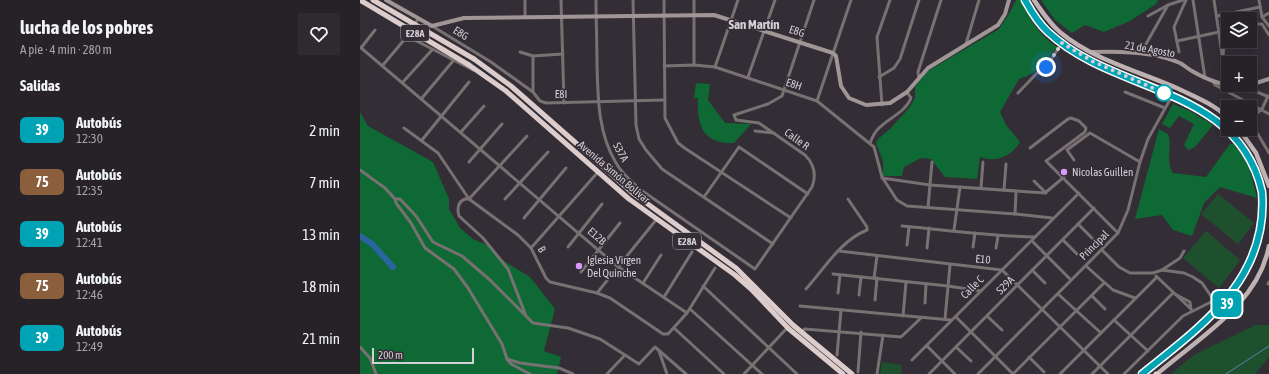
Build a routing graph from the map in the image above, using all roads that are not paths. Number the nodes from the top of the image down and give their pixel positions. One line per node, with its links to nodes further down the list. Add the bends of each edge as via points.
1 (360, 0): 70 (highway, Avenida Simón Bolívar / E28A, bridge)
2 (373, 0): 64 (highway, Avenida Simón Bolívar / E28A, bridge)
3 (386, 0): 39 (street, E8G)
4 (525, 0): 35 (street)
5 (560, 0): 30 (street)
6 (596, 0): 31 (street, S37A)
7 (633, 0): 36 (street)
8 (664, 0): 32 (street)
9 (694, 0): 29 (street)
10 (738, 0): 38 (street)
11 (775, 0): 44 (street)
12 (814, 0): 50 (street)
13 (851, 0): 59 (street)
14 (890, 0): 72 (street, via 876,37)
15 (919, 0): 72 (street, via 900,59 894,68)
16 (941, 0): 73 (street, via 918,72)
17 (978, 0): 53 (street)
18 (1009, 0): 53 (street, via 1005,14 998,24)
19 (1025, 0): 51 (main road, via 1043,26)
20 (1034, 0): 57 (main road, via 1060,33)
21 (1183, 0): 26 (street)
22 (1186, 0): 49 (street, via 1174,27)
23 (1193, 0): 48 (street)
24 (1214, 0): 34 (street)
25 (1259, 0): 27 (street)
26 (1168, 5): 33 (street); 52 (street)
27 (1260, 7): 34 (street); 37 (street)
28 (1269, 13): 37 (street)
29 (694, 14): 32 (street, E8G); 38 (street, E8G); 67 (street)
30 (561, 16): 31 (street, E8G); 35 (street, E8G); 60 (street)
31 (596, 16): 36 (street, E8G); 93 (street, S37A)
32 (664, 16): 36 (street, E8G); 68 (street)
33 (1148, 16)
34 (1217, 16): 45 (street)
35 (525, 17): 41 (street, E8G, via 456,19)
36 (634, 17): 91 (street)
37 (1262, 17): 42 (street)
38 (732, 19): 44 (street, E8G); 69 (street)
39 (418, 20): 41 (street, E8G); 47 (street)
40 (1257, 24): 46 (street, via 1262,24)
41 (432, 26): 61 (street, E8G)
42 (1269, 26)
43 (375, 30): 54 (street)
44 (764, 30): 50 (street, E8G); 71 (street)
45 (1219, 32): 48 (street); 63 (street)
46 (1269, 35)
47 (407, 36): 55 (street); 66 (street)
48 (1198, 37): 49 (street); 74 (street)
49 (1177, 41): 58 (street)
50 (800, 42): 59 (street, E8G); 81 (street)
51 (1062, 43): 86 (street, via 1046,67); 87 (main road, via 1092,61)
52 (1146, 44)
53 (965, 46): 73 (street, via 932,65)
54 (361, 48): 66 (street)
55 (432, 50): 65 (street); 77 (street)
56 (520, 52): 62 (street)
57 (1092, 52): 74 (street, 21 de Agosto, via 1122,52 1169,60 1181,63); 99 (main road, via 1198,98)
58 (1179, 52)
59 (833, 53): 92 (street); 95 (street, via 836,56 841,86 849,98 860,104)
60 (563, 54): 62 (street); 94 (street)
61 (480, 56): 64 (street); 82 (street, E8I)
62 (533, 56): 82 (street)
63 (1222, 56)
64 (475, 60): 104 (highway, Avenida Simón Bolívar / E28A, via 511,86)
65 (453, 61): 70 (street); 89 (street)
66 (383, 65): 77 (street)
67 (694, 65): 68 (street, E8H); 69 (street, E8H)
68 (664, 66): 90 (street)
69 (716, 67): 71 (street, E8H)
70 (479, 72): 100 (highway, Avenida Simón Bolívar / E28A)
71 (748, 77): 81 (street, E8H)
72 (879, 78): 95 (street)
73 (919, 78): 83 (street)
74 (1205, 78): 76 (street, 21 de Agosto)
75 (1269, 79): 80 (street, 21 de Agosto)
76 (1213, 81): 79 (street, 21 de Agosto); 98 (street, via 1215,85)
77 (403, 82): 89 (street)
78 (469, 82): 103 (street)
79 (1221, 83)
80 (1257, 83)
81 (785, 91): 92 (street, E8H); 110 (street, Calle R, via 777,100 734,115 736,120 759,123)
82 (533, 92): 94 (street, E8I, via 540,101)
83 (907, 92): 95 (street, via 890,104); 114 (street, via 911,98 908,103 876,131)
84 (1125, 92): 97 (street)
85 (1257, 92): 88 (street)
86 (1018, 93)
87 (1172, 96): 97 (street, Principal); 190 (main road, via 1196,107 1224,126 1234,135 1253,165 1264,202 1263,228)
88 (1268, 97): 98 (street)
89 (422, 98): 103 (street)
90 (664, 100): 91 (street, E8I); 128 (street, via 665,118 678,143)
91 (635, 101): 93 (street, E8I); 143 (street, via 636,126 639,139 646,150 662,169)
92 (817, 101): 114 (street, E8H)
93 (599, 102): 94 (street, E8I); 197 (street, S37A, via 601,126 608,147 626,177)
94 (564, 103)
95 (882, 105)
96 (484, 106): 107 (street)
97 (1165, 108): 123 (street, Principal, via 1148,139)
98 (1262, 109): 101 (street); 102 (street)
99 (1221, 111)
100 (530, 112): 104 (highway, via 541,119); 129 (highway, Avenida Simón Bolívar / E28A)
101 (1257, 114)
102 (1269, 114)
103 (442, 115): 107 (street); 113 (street)
104 (544, 115): 253 (highway, Avenida Simón Bolívar / E28A, via 634,194 736,268)
105 (502, 124): 116 (street)
106 (404, 128): 113 (street, B)
107 (461, 132): 116 (street)
108 (755, 132): 110 (street)
109 (1257, 132): 118 (street)
110 (774, 133): 142 (street, Calle R, via 810,160 815,181)
111 (527, 136): 125 (street)
112 (1244, 136): 135 (main road, via 1256,153)
113 (422, 140): 145 (street, B, via 438,153)
114 (870, 143): 131 (street, E8H, via 876,153)
115 (1030, 148): 130 (street, via 1068,119 1079,121 1086,128 1085,132 1046,161)
116 (481, 149): 120 (street); 125 (street)
117 (548, 152): 133 (street)
118 (1269, 152)
119 (1074, 160): 123 (street, via 1067,150 1090,134)
120 (469, 162)
121 (932, 162): 134 (street)
122 (982, 162): 137 (street)
123 (1140, 162): 167 (street, Principal, via 1128,210)
124 (1006, 164): 138 (street)
125 (501, 166): 133 (street, E12B); 145 (street)
126 (566, 168): 147 (street)
127 (360, 170): 144 (street, via 385,188)
128 (721, 171): 142 (street, via 739,147); 143 (street); 156 (street)
129 (598, 172): 154 (street); 158 (highway, Avenida Simón Bolívar / E28A)
130 (1064, 177): 140 (street); 141 (street)
131 (882, 178): 134 (street); 150 (street, via 902,204)
132 (1034, 181): 140 (street)
133 (520, 182): 146 (street); 147 (street, E12B)
134 (930, 185): 136 (street); 150 (street)
135 (1269, 186)
136 (960, 187): 137 (street); 152 (street)
137 (981, 188): 138 (street)
138 (1004, 190): 139 (street)
139 (1016, 192): 140 (street); 153 (street)
140 (1046, 193)
141 (1079, 193): 151 (street); 157 (street, Calle C)
142 (808, 194): 156 (street, Calle R)
143 (704, 197): 173 (street)
144 (395, 199): 238 (street, via 400,199 416,216 433,242 462,256); 270 (street, via 425,248 454,269 468,288 502,344)
145 (469, 199): 178 (street, B, via 518,235); 238 (street, via 460,202 457,212 483,238 508,269)
146 (505, 199)
147 (540, 199): 154 (street, E12B); 155 (street)
148 (848, 199): 183 (street, via 868,229 857,234)
149 (602, 204): 165 (street)
150 (928, 207): 152 (street)
151 (1094, 208): 160 (street, S29A); 167 (street)
152 (957, 209): 153 (street); 164 (street)
153 (1015, 214): 157 (street)
154 (559, 216): 165 (street, E12B); 178 (street)
155 (524, 218)
156 (791, 218): 173 (street, Calle R)
157 (1052, 218): 169 (street, Calle C)
158 (656, 220): 193 (street); 247 (highway, Avenida Simón Bolívar / E28A, via 735,275)
159 (620, 223): 181 (street)
160 (1078, 224): 170 (street); 171 (street, S29A)
161 (902, 226): 162 (street)
162 (909, 227): 163 (street); 174 (street)
163 (929, 228): 164 (street); 179 (street)
164 (954, 230): 166 (street)
165 (579, 233): 176 (street); 181 (street, E12B)
166 (975, 233): 168 (street); 177 (street)
167 (1118, 233): 182 (street, Principal)
168 (998, 236): 169 (street); 180 (street)
169 (1035, 237): 172 (street, Calle C)
170 (1093, 239)
171 (1063, 240): 186 (street); 188 (street, S29A)
172 (1032, 241): 188 (street); 198 (street, Calle C)
173 (774, 244): 197 (street, Calle R)
174 (907, 245)
175 (1269, 246): 195 (main road)
176 (568, 247)
177 (973, 247)
178 (531, 248): 221 (street, B, via 550,282)
179 (927, 248)
180 (996, 248)
181 (599, 250): 193 (street, E12B); 201 (street)
182 (1102, 250): 194 (street, Principal); 202 (street, via 1122,269 1140,274)
183 (839, 251): 189 (street, E10); 218 (street)
184 (1184, 251): 200 (street, via 1180,258)
185 (692, 252): 226 (street)
186 (1078, 254)
187 (660, 255): 211 (street)
188 (1046, 255): 199 (street, S29A); 209 (street)
189 (877, 256): 192 (street, E10); 208 (street)
190 (1256, 261)
191 (1269, 263): 195 (main road)
192 (950, 265): 198 (street, E10); 216 (street)
193 (618, 266): 211 (street, E12B); 221 (street)
194 (1086, 266): 209 (street, Principal); 213 (street)
195 (1263, 267): 248 (main road, via 1243,298)
196 (715, 268): 215 (street)
197 (755, 269)
198 (1002, 270): 217 (street, E10); 219 (street, Calle C)
199 (1032, 270): 212 (street); 217 (street, S29A)
200 (1162, 270): 202 (street); 235 (street, via 1184,273 1202,283 1213,299)
201 (580, 272)
202 (1153, 273): 207 (street)
203 (833, 274): 205 (street)
204 (1250, 274): 246 (main road, via 1228,303)
205 (840, 275): 206 (street); 220 (street)
206 (861, 277): 208 (street); 224 (street)
207 (1157, 277): 222 (street); 227 (street)
208 (876, 278): 210 (street); 228 (street)
209 (1071, 280): 223 (street, Principal)
210 (906, 282): 214 (street); 239 (street)
211 (643, 283): 226 (street, E12B)
212 (1046, 283)
213 (1104, 283): 225 (street); 227 (street, via 1116,292)
214 (926, 284): 216 (street); 229 (street)
215 (703, 286): 231 (street); 262 (street)
216 (948, 286): 219 (street); 243 (street)
217 (1016, 286): 234 (street, E10); 241 (street, S29A)
218 (806, 289)
219 (981, 291): 240 (street, Calle C)
220 (838, 292)
221 (597, 293): 249 (street, B, via 610,298 666,335)
222 (1173, 293): 235 (street); 258 (street)
223 (1058, 294): 234 (street, Principal); 236 (street)
224 (860, 295)
225 (1092, 296): 232 (street); 236 (street)
226 (664, 297): 237 (street, E12B)
227 (1135, 298): 245 (street)
228 (875, 300)
229 (925, 302)
230 (800, 306): 233 (street)
231 (690, 309): 237 (street); 274 (street)
232 (1105, 309)
233 (841, 310): 239 (street); 252 (street)
234 (1042, 310): 250 (street, E10); 268 (street, Principal)
235 (1192, 310): 265 (street)
236 (1076, 312): 250 (street); 256 (street)
237 (687, 313): 249 (street)
238 (526, 316): 266 (street, via 533,323 568,328 600,339)
239 (903, 316): 242 (street)
240 (956, 316): 244 (street, Calle C); 255 (street)
241 (987, 316): 251 (street); 255 (street, S29A)
242 (921, 318): 243 (street); 257 (street, via 901,337)
243 (945, 319): 244 (street)
244 (951, 320): 259 (street, Calle C)
245 (1114, 320): 256 (street); 258 (street)
246 (1209, 320): 248 (main road); 299 (main road)
247 (788, 327): 262 (street); 288 (highway, Avenida Simón Bolívar / E28A)
248 (1215, 327): 300 (main road)
249 (674, 328): 284 (street)
250 (1059, 328): 264 (street, E10); 269 (street)
251 (1002, 330)
252 (838, 331): 253 (street, via 805,328); 254 (street); 267 (street)
253 (800, 332): 289 (highway, Avenida Simón Bolívar)
254 (861, 332): 257 (street); 276 (street)
255 (972, 332): 260 (street, S29A); 268 (street)
256 (1101, 333): 264 (street)
257 (882, 335): 290 (street)
258 (1130, 335): 265 (street); 275 (street)
259 (927, 346): 271 (street, Calle C); 272 (street)
260 (956, 347): 272 (street, S29A); 273 (street)
261 (360, 348): 278 (street, via 370,358)
262 (768, 348): 274 (street); 287 (street)
263 (658, 350): 266 (street, via 655,347 639,364); 282 (street); 283 (street)
264 (1084, 350): 275 (street, E10); 295 (street)
265 (1148, 351): 298 (street)
266 (625, 355): 281 (street)
267 (836, 355)
268 (996, 356): 293 (street, Principal); 294 (street)
269 (1029, 358): 277 (street); 294 (street)
270 (507, 359): 279 (street, via 511,364); 280 (street, via 559,368)
271 (912, 360)
272 (942, 361): 291 (street, S29A); 292 (street)
273 (971, 361)
274 (753, 365): 285 (street); 286 (street)
275 (1100, 366): 296 (street); 297 (street, E10)
276 (858, 372)
277 (1044, 372)
278 (376, 374)
279 (530, 374)
280 (573, 374)
281 (607, 374)
282 (667, 374)
283 (686, 374)
284 (724, 374)
285 (744, 374)
286 (762, 374)
287 (797, 374)
288 (842, 374)
289 (852, 374)
290 (877, 374)
291 (929, 374)
292 (955, 374)
293 (978, 374)
294 (1013, 374)
295 (1060, 374)
296 (1092, 374)
297 (1108, 374)
298 (1124, 374)
299 (1142, 374)
300 (1157, 374)

